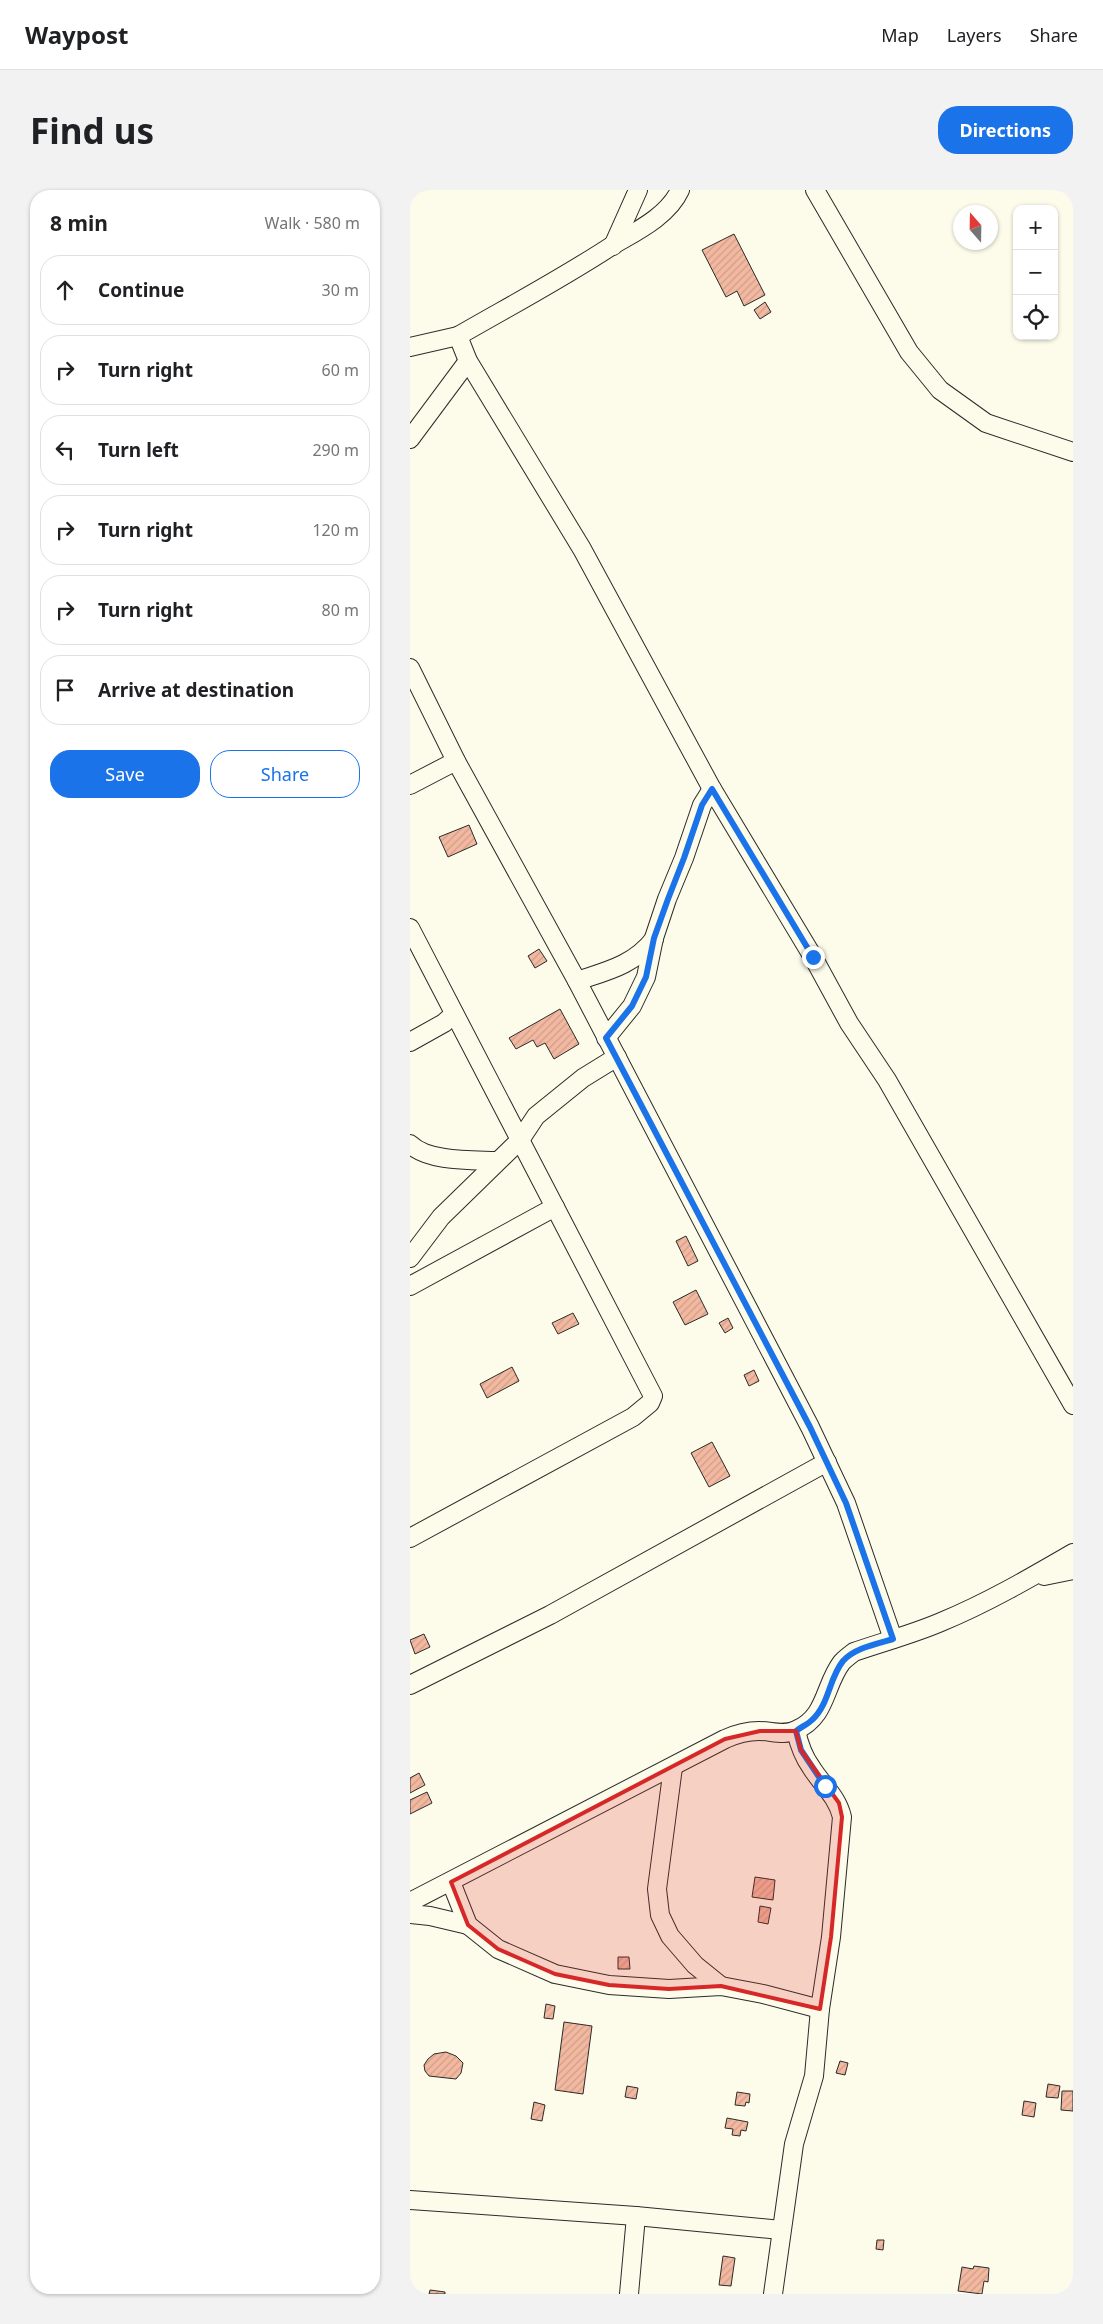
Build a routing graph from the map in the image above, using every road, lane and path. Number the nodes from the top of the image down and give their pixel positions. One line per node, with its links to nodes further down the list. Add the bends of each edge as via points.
1 (638, 190): 4 (street)
2 (680, 190): 4 (street, via 666,210)
3 (816, 190): 9 (street, via 909,352 940,390 986,423)
4 (613, 246): 5 (street)
5 (458, 336): 6 (street); 7 (street)
6 (410, 347)
7 (468, 361): 8 (street); 13 (street, via 582,548)
8 (410, 439)
9 (1073, 452)
10 (410, 668): 11 (street)
11 (456, 761): 12 (street); 16 (street)
12 (410, 785)
13 (712, 789): 15 (street, via 702,805); 27 (street, via 849,1023 887,1080)
14 (410, 928): 17 (street)
15 (654, 938): 16 (street, via 643,953 617,968); 18 (street, via 646,977 632,1006)
16 (577, 981): 18 (street)
17 (454, 1014): 19 (street); 21 (street)
18 (606, 1038): 20 (street)
19 (410, 1042)
20 (616, 1057): 21 (street, via 583,1078 536,1116); 28 (street)
21 (520, 1140): 23 (street); 24 (street)
22 (410, 1144): 23 (street, via 417,1151 452,1159)
23 (496, 1161): 25 (street, via 441,1217)
24 (555, 1207): 26 (street); 29 (street, via 651,1390 652,1400 633,1417)
25 (410, 1258)
26 (410, 1286)
27 (1073, 1405)
28 (826, 1462): 33 (street, via 846,1503); 34 (street, via 550,1615)
29 (410, 1538)
30 (1073, 1552): 32 (street)
31 (1073, 1570): 32 (street)
32 (1031, 1578): 33 (street, via 939,1623)
33 (893, 1639): 35 (street, via 854,1652 843,1662 824,1704 813,1720)
34 (410, 1685)
35 (796, 1731): 36 (street, via 740,1733); 42 (street, via 801,1750 839,1803 842,1817 831,1937)
36 (673, 1767): 37 (street); 41 (street, via 657,1889 660,1915 670,1936 695,1965)
37 (451, 1882): 38 (street); 40 (street)
38 (410, 1902)
39 (410, 1914): 40 (street)
40 (468, 1925): 41 (street, via 498,1949 555,1974 609,1985 668,1989)
41 (720, 1986): 42 (street)
42 (820, 2010): 45 (street, via 814,2076 794,2144)
43 (410, 2200): 44 (street)
44 (636, 2216): 45 (street); 46 (street)
45 (781, 2230): 47 (street)
46 (629, 2294)
47 (773, 2294)

